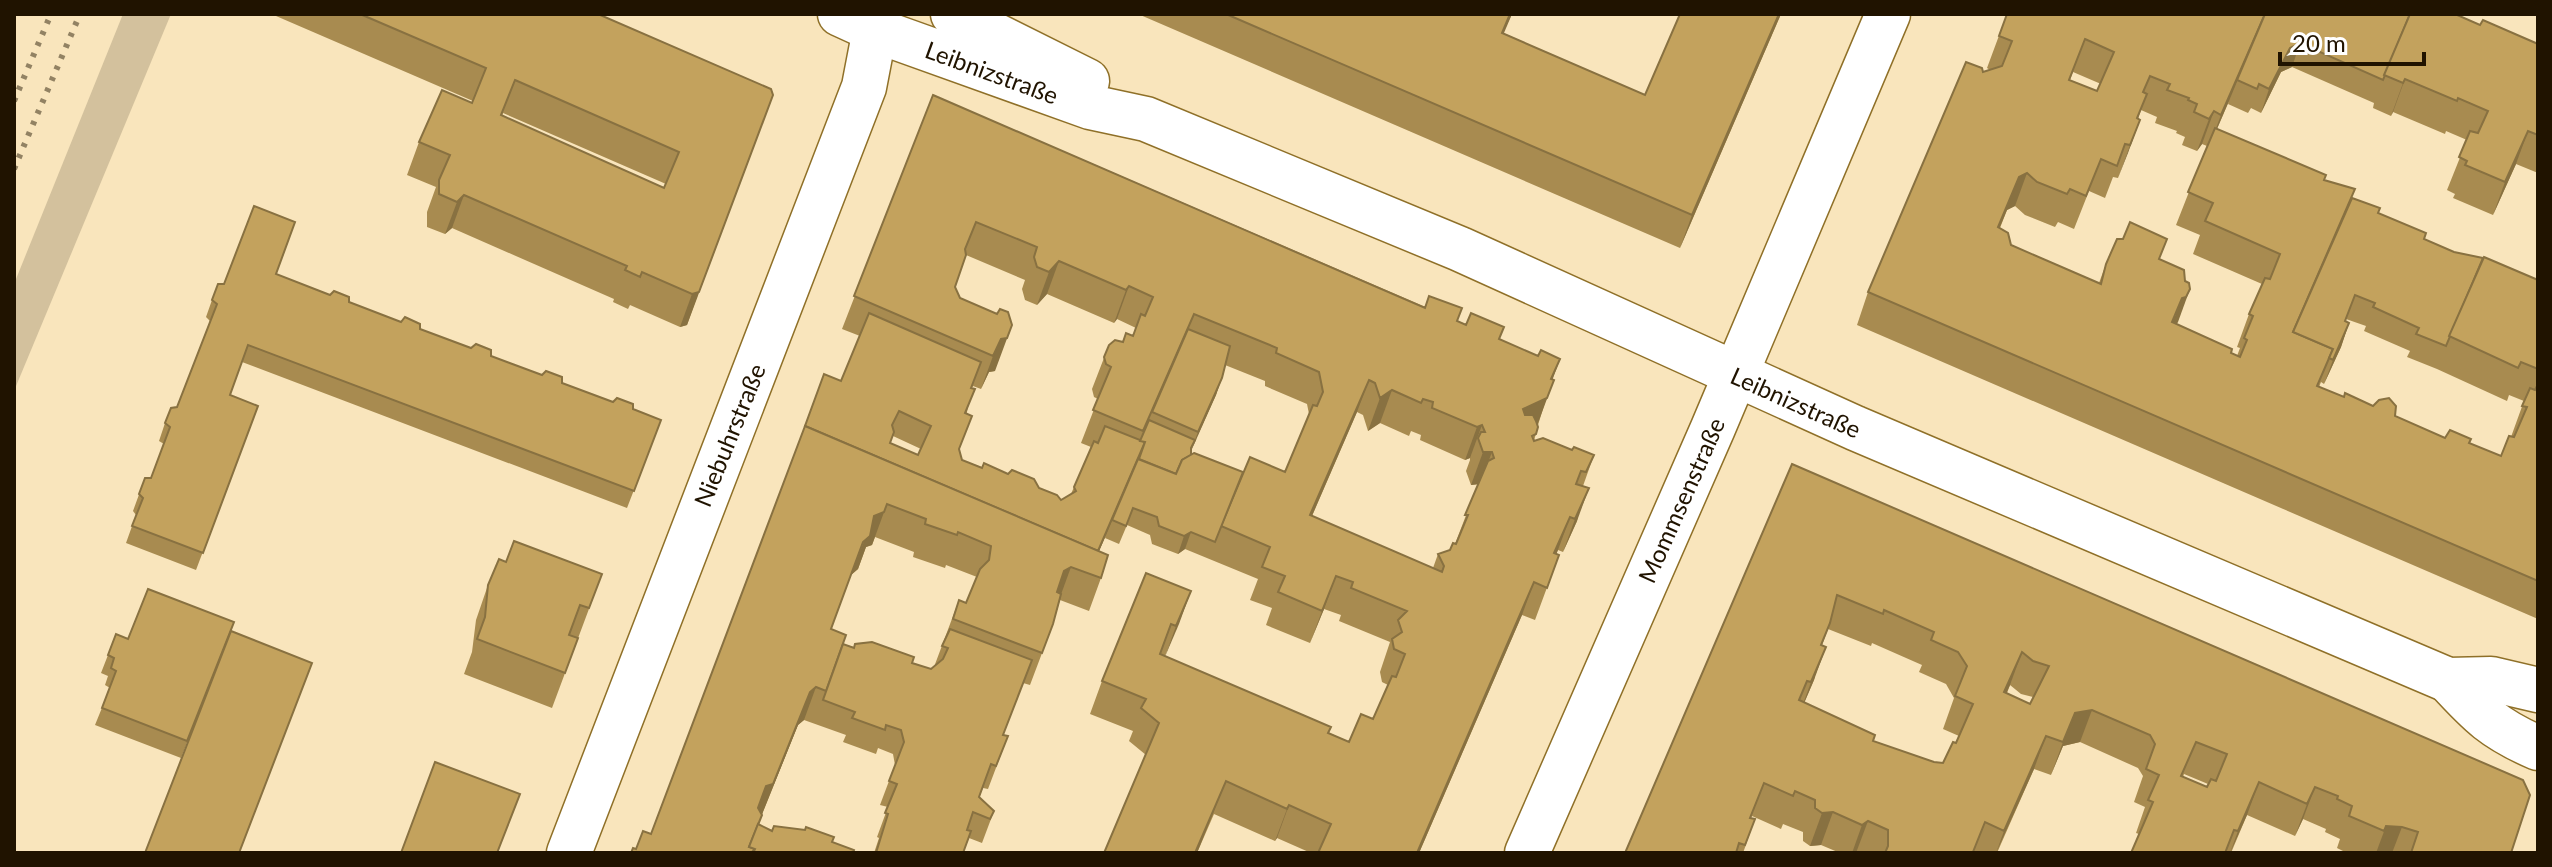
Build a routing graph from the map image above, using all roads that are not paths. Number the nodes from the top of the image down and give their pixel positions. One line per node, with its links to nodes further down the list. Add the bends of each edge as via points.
1 (953, 14): 4 (street, Leibnizstraße, via 1098,86)
2 (1888, 14): 5 (street, Mommsenstraße)
3 (864, 19): 4 (street, Leibnizstraße, via 1090,107); 9 (street, Niebuhrstraße, via 864,87)
4 (1146, 119): 5 (street, Leibnizstraße, via 1460,249)
5 (1736, 375): 6 (street, Leibnizstraße); 10 (street, Mommsenstraße)
6 (2448, 680): 7 (street, Leibnizstraße, via 2491,679); 8 (street, Leibnizstraße, via 2505,734)
7 (2538, 690)
8 (2538, 748)
9 (569, 853)
10 (1527, 853)

